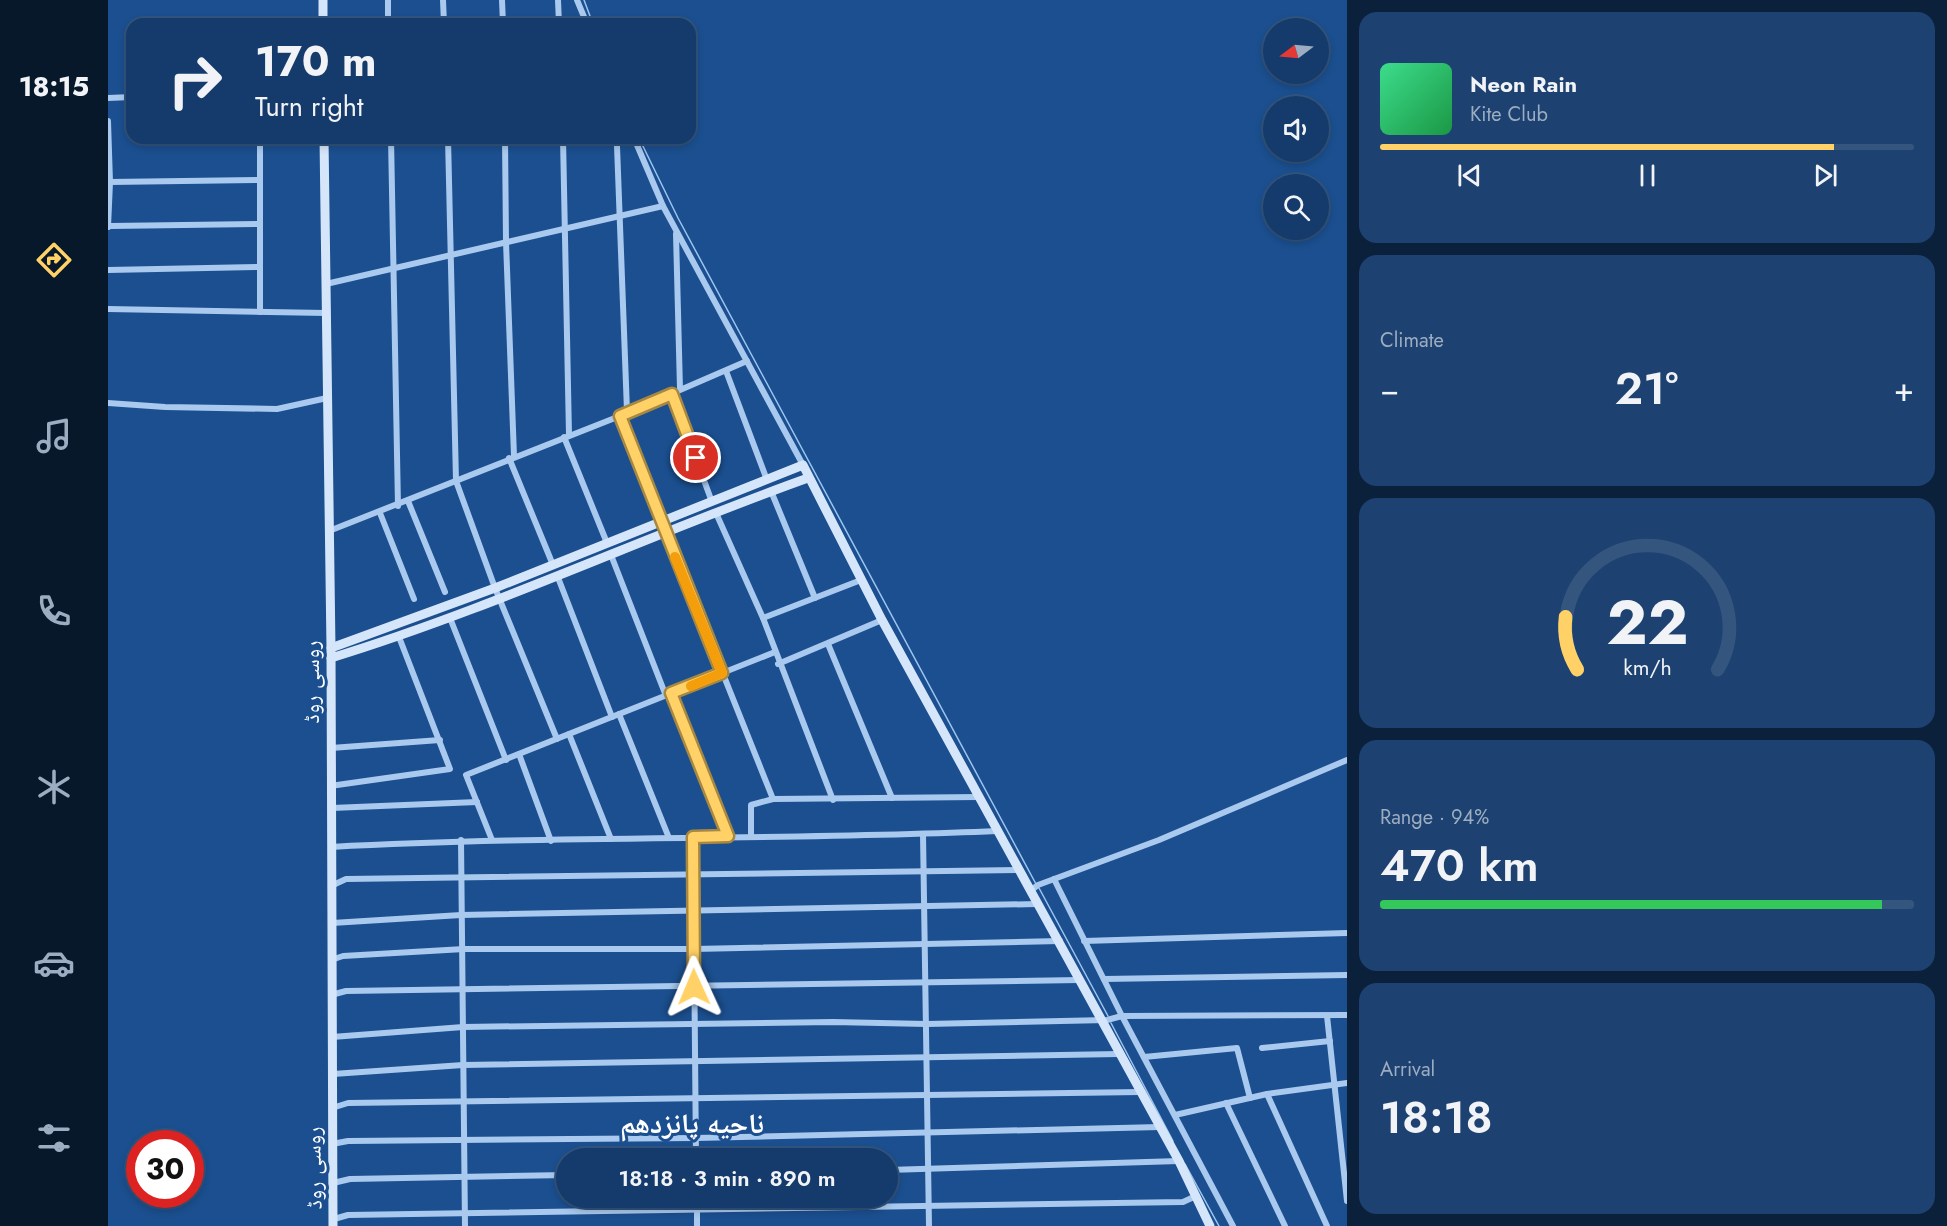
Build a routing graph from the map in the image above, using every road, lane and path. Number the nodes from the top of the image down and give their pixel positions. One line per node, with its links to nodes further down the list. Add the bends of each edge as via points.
1 (323, 0): 7 (street)
2 (388, 0): 8 (street)
3 (443, 0): 9 (street)
4 (502, 0): 10 (street)
5 (558, 0): 11 (street)
6 (578, 0): 12 (street)
7 (323, 18)
8 (388, 18)
9 (444, 18)
10 (503, 18)
11 (559, 18)
12 (585, 18)
13 (126, 97): 14 (street)
14 (108, 98)
15 (108, 121): 25 (street)
16 (260, 144): 24 (street)
17 (324, 144): 37 (street, روسی روڈ)
18 (391, 144): 35 (street)
19 (448, 144): 33 (street)
20 (506, 144): 32 (street)
21 (563, 144): 30 (street)
22 (637, 144): 26 (street)
23 (617, 146): 27 (street)
24 (260, 180): 25 (street); 28 (street)
25 (110, 182): 29 (street)
26 (663, 206): 27 (street); 31 (street)
27 (621, 215): 30 (street); 47 (street)
28 (260, 224): 29 (street); 34 (street)
29 (109, 226)
30 (567, 228): 32 (street); 49 (street)
31 (676, 231): 41 (street); 43 (street)
32 (506, 242): 33 (street); 50 (street)
33 (450, 256): 35 (street); 54 (street)
34 (260, 267): 36 (street); 39 (street)
35 (393, 268): 37 (street); 58 (street)
36 (108, 270)
37 (326, 284): 40 (street, روسی روڈ)
38 (108, 309): 39 (street)
39 (260, 312): 40 (street)
40 (326, 313): 45 (street, روسی روڈ)
41 (747, 361): 42 (street); 51 (street)
42 (726, 371): 43 (street); 53 (street)
43 (680, 389): 44 (street)
44 (672, 394): 47 (street); 57 (street)
45 (327, 398): 46 (street, via 277,409); 62 (street, روسی روڈ)
46 (108, 403)
47 (627, 411): 48 (street)
48 (620, 416): 49 (street); 61 (street)
49 (567, 436): 50 (street); 64 (street)
50 (511, 457): 54 (street); 66 (street)
51 (803, 465): 52 (street); 53 (street)
52 (808, 477): 55 (street); 68 (street)
53 (766, 480): 57 (street)
54 (456, 481): 56 (street); 69 (street)
55 (771, 491): 60 (street); 72 (street)
56 (408, 501): 58 (street); 70 (street)
57 (712, 502): 61 (street)
58 (398, 506): 59 (street)
59 (380, 513): 62 (street); 73 (street)
60 (717, 513): 63 (street); 75 (street)
61 (660, 521): 63 (street); 64 (street)
62 (329, 531): 79 (street, روسی روڈ)
63 (665, 531): 65 (street); 83 (street)
64 (607, 543): 66 (street)
65 (611, 555): 67 (street); 84 (street)
66 (553, 565): 69 (street)
67 (557, 575): 71 (street); 85 (street)
68 (861, 580): 72 (street); 76 (street)
69 (495, 588): 71 (street); 79 (street)
70 (445, 592)
71 (500, 598): 74 (street); 87 (street)
72 (815, 598): 75 (street)
73 (414, 599)
74 (450, 618): 77 (street); 91 (street)
75 (763, 618): 80 (street)
76 (882, 620): 78 (street); 94 (street)
77 (399, 637): 81 (street); 88 (street)
78 (828, 644): 82 (street); 95 (street)
79 (331, 648): 81 (street, روسی روڈ)
80 (775, 652): 82 (street); 83 (street)
81 (331, 658): 89 (street, روسی روڈ)
82 (778, 664): 97 (street)
83 (722, 673): 84 (street); 96 (street)
84 (668, 694): 85 (street); 102 (street)
85 (615, 716): 86 (street); 105 (street)
86 (569, 734): 87 (street); 106 (street)
87 (557, 739): 90 (street)
88 (440, 740): 89 (street); 93 (street, via 450,769)
89 (331, 748): 93 (street, روسی روڈ)
90 (519, 754): 91 (street); 109 (street)
91 (506, 760): 98 (street, via 466,775)
92 (1347, 760): 115 (street, via 1159,840)
93 (330, 786): 99 (street, روسی روڈ)
94 (979, 797): 95 (street); 100 (street)
95 (892, 798): 97 (street)
96 (773, 799): 97 (street); 103 (street, via 751,805)
97 (832, 800)
98 (477, 802): 99 (street); 108 (street)
99 (332, 808): 110 (street, روسی روڈ)
100 (997, 831): 101 (street); 112 (street)
101 (923, 834): 103 (street); 111 (street)
102 (728, 836): 103 (street); 104 (street)
103 (751, 836)
104 (693, 837): 105 (street); 113 (street)
105 (669, 838): 106 (street)
106 (611, 839): 109 (street)
107 (461, 840): 108 (street); 110 (street); 114 (street)
108 (492, 840): 109 (street)
109 (551, 841)
110 (331, 847): 116 (street, روسی روڈ)
111 (924, 870): 112 (street); 113 (street); 119 (street)
112 (1018, 870): 117 (street)
113 (694, 873): 114 (street); 120 (street)
114 (461, 877): 116 (street, via 346,879); 121 (street)
115 (1052, 880): 117 (street); 125 (street)
116 (331, 886): 122 (street, روسی روڈ)
117 (1032, 889): 118 (street)
118 (1037, 904): 119 (street); 124 (street)
119 (926, 907): 120 (street); 126 (street)
120 (694, 912): 121 (street); 127 (street)
121 (461, 915): 122 (street); 128 (street)
122 (332, 923): 129 (street, روسی روڈ)
123 (1347, 933): 125 (street)
124 (1060, 941): 126 (street); 132 (street)
125 (1084, 941): 131 (street)
126 (926, 944): 127 (street); 133 (street)
127 (694, 949): 128 (street); 134 (street)
128 (464, 950): 129 (street, via 343,956); 135 (street)
129 (331, 960): 136 (street, روسی روڈ)
130 (1347, 975): 131 (street)
131 (1104, 979): 138 (street)
132 (1081, 980): 133 (street); 140 (street)
133 (927, 982): 134 (street); 142 (street)
134 (694, 987): 135 (street); 141 (street)
135 (462, 989): 136 (street, via 346,991); 143 (street)
136 (332, 995): 144 (street, روسی روڈ)
137 (1347, 1015): 139 (street)
138 (1122, 1016): 139 (street); 140 (street); 148 (street)
139 (1327, 1016): 145 (street)
140 (1107, 1019): 142 (street); 147 (street)
141 (695, 1024): 142 (street); 143 (street); 150 (street)
142 (927, 1024): 149 (street)
143 (463, 1027): 144 (street); 151 (street)
144 (332, 1037): 152 (street, روسی روڈ)
145 (1330, 1041): 146 (street); 154 (street)
146 (1262, 1048)
147 (1119, 1054): 149 (street); 155 (street)
148 (1144, 1057): 158 (street, via 1237,1048); 163 (street)
149 (927, 1059): 150 (street); 157 (street)
150 (695, 1063): 151 (street); 159 (street)
151 (463, 1065): 152 (street); 160 (street)
152 (333, 1074): 162 (street, روسی روڈ)
153 (1347, 1083): 154 (street)
154 (1335, 1084): 156 (street); 171 (street)
155 (1141, 1092): 157 (street); 164 (street)
156 (1267, 1094): 158 (street); 189 (street)
157 (928, 1095): 159 (street); 165 (street)
158 (1250, 1098): 161 (street)
159 (695, 1100): 160 (street); 166 (street)
160 (464, 1103): 162 (street, via 348,1103); 167 (street)
161 (1226, 1103): 163 (street); 188 (street)
162 (332, 1108): 168 (street, روسی روڈ)
163 (1175, 1115): 187 (street)
164 (1160, 1128): 165 (street); 170 (street)
165 (928, 1131): 166 (street); 173 (street)
166 (696, 1138): 167 (street); 169 (street)
167 (464, 1139): 168 (street); 175 (street)
168 (332, 1144): 176 (street, روسی روڈ)
169 (696, 1148)
170 (1179, 1161): 173 (street); 177 (street)
171 (1345, 1165): 178 (street)
172 (898, 1170): 173 (street)
173 (929, 1170): 179 (street)
174 (556, 1175): 175 (street)
175 (463, 1177): 176 (street, via 350,1179); 181 (street)
176 (333, 1183): 182 (street, روسی روڈ)
177 (1196, 1196): 179 (street, via 1183,1202); 186 (street)
178 (1347, 1201)
179 (929, 1206): 180 (street); 185 (street)
180 (697, 1209): 181 (street); 184 (street)
181 (465, 1213): 182 (street, via 348,1215); 183 (street)
182 (334, 1222)
183 (465, 1226)
184 (697, 1226)
185 (929, 1226)
186 (1210, 1226)
187 (1233, 1226)
188 (1285, 1226)
189 (1327, 1226)

